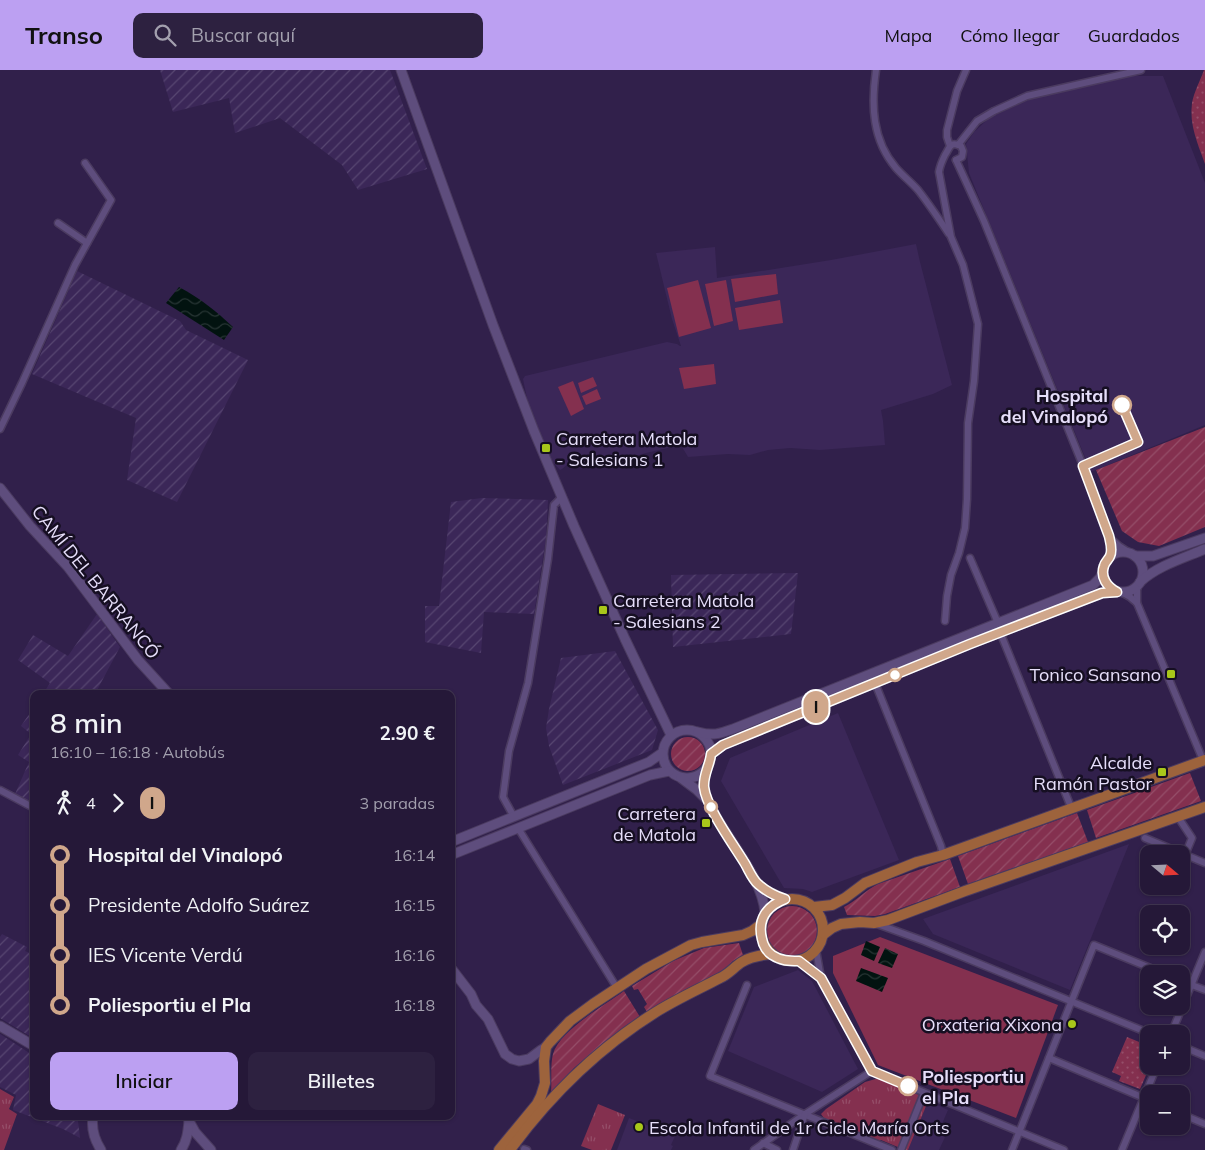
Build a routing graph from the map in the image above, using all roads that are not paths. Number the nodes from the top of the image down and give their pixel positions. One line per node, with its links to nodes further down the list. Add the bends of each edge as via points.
1 (401, 70): 15 (main road, via 493,325)
2 (876, 70): 11 (street, via 874,117 880,142 895,167 917,189)
3 (966, 70): 6 (street, via 947,130)
4 (1141, 70): 5 (street, via 1027,96 976,121)
5 (958, 145): 6 (street); 8 (street, via 963,154)
6 (950, 146): 7 (street)
7 (947, 153): 8 (street, via 950,159); 11 (street, via 939,172)
8 (956, 160): 16 (street)
9 (86, 163): 12 (street, via 111,200)
10 (58, 223): 12 (street)
11 (951, 237): 26 (street, via 964,265 978,324 968,423 965,528 951,575)
12 (87, 243): 13 (street)
13 (0, 429)
14 (0, 488): 30 (main road, CAMÍ DEL BARRANCÓ, via 68,567 138,660)
15 (562, 497): 32 (main road); 44 (street, via 554,505 528,683 509,751 503,797)
16 (1109, 536): 19 (street); 20 (street)
17 (1205, 538): 19 (main road, via 1153,556)
18 (1205, 550): 23 (main road, via 1158,570)
19 (1132, 555): 20 (main road, via 1118,552); 23 (main road, via 1143,569)
20 (1110, 556): 22 (main road)
21 (970, 558): 27 (street)
22 (1103, 572): 24 (main road, via 1106,584); 27 (main road, via 1093,585)
23 (1139, 583): 24 (main road, via 1130,591); 25 (street)
24 (1119, 592): 25 (street); 28 (main road, via 1102,593)
25 (1137, 603): 35 (street)
26 (945, 621)
27 (998, 623): 31 (main road, via 718,734)
28 (1000, 632): 29 (main road); 43 (street)
29 (875, 683): 34 (main road, via 723,745); 52 (street)
30 (165, 690)
31 (698, 732): 32 (main road, via 684,730); 34 (main road, via 708,741)
32 (671, 736): 33 (main road)
33 (662, 754): 37 (main road); 44 (main road)
34 (711, 754): 36 (main road)
35 (1204, 760): 43 (main road)
36 (707, 768): 38 (main road, via 695,777); 40 (main road, via 704,788)
37 (669, 771): 38 (main road); 46 (main road, via 650,775)
38 (680, 778): 40 (main road)
39 (0, 790): 41 (street)
40 (707, 800): 55 (main road)
41 (30, 806)
42 (1205, 807): 45 (main road)
43 (1071, 808): 52 (main road)
44 (514, 817): 48 (main road)
45 (1178, 817): 50 (street, via 1192,838); 59 (main road, via 888,920)
46 (518, 828): 51 (main road); 71 (street)
47 (1145, 838): 49 (street)
48 (455, 840)
49 (1161, 845)
50 (1189, 845)
51 (455, 853)
52 (943, 855): 57 (main road, via 916,862 865,883 832,905)
53 (1190, 857): 54 (street)
54 (1205, 863)
55 (757, 884): 56 (main road); 58 (main road)
56 (785, 899): 57 (main road, via 800,900); 58 (main road)
57 (814, 907): 61 (main road, via 822,919)
58 (765, 913): 60 (main road)
59 (874, 922): 61 (main road, via 841,924); 73 (street)
60 (760, 925): 64 (main road, via 762,941); 71 (main road, via 743,935 691,946)
61 (824, 934): 62 (main road)
62 (816, 950): 65 (main road); 68 (street)
63 (1205, 952): 70 (street)
64 (771, 954): 65 (main road); 98 (main road, via 742,962 723,977 656,1012 603,1049 551,1099)
65 (799, 961): 68 (street)
66 (1143, 965): 73 (street, via 1094,945)
67 (455, 973): 78 (main road, via 488,1019 505,1054 519,1061 529,1059)
68 (821, 978): 82 (street)
69 (747, 985): 86 (street, via 710,1076)
70 (1191, 985): 72 (street); 74 (street)
71 (617, 988): 78 (main road, via 570,1021)
72 (1205, 990)
73 (1072, 1002): 76 (street); 81 (street)
74 (1175, 1025)
75 (0, 1026): 77 (main road)
76 (1140, 1030)
77 (30, 1044)
78 (546, 1047): 97 (main road, via 541,1096)
79 (1190, 1050): 80 (street)
80 (1205, 1056)
81 (1049, 1058): 84 (street); 92 (street)
82 (872, 1071): 83 (street); 86 (street)
83 (924, 1093): 92 (street); 103 (street)
84 (1140, 1096)
85 (1140, 1112): 106 (street)
86 (805, 1114): 93 (street); 101 (street); 102 (street)
87 (1190, 1118): 91 (street)
88 (93, 1120): 94 (main road, via 93,1133)
89 (189, 1120): 95 (main road, via 188,1134)
90 (189, 1120): 96 (main road)
91 (1205, 1124)
92 (1020, 1132): 104 (street); 105 (street)
93 (763, 1143): 99 (street); 100 (street)
94 (100, 1150)
95 (180, 1150)
96 (210, 1150)
97 (499, 1150)
98 (510, 1150)
99 (754, 1150)
100 (777, 1150)
101 (793, 1150)
102 (892, 1150)
103 (901, 1150)
104 (1012, 1150)
105 (1064, 1150)
106 (1122, 1150)

